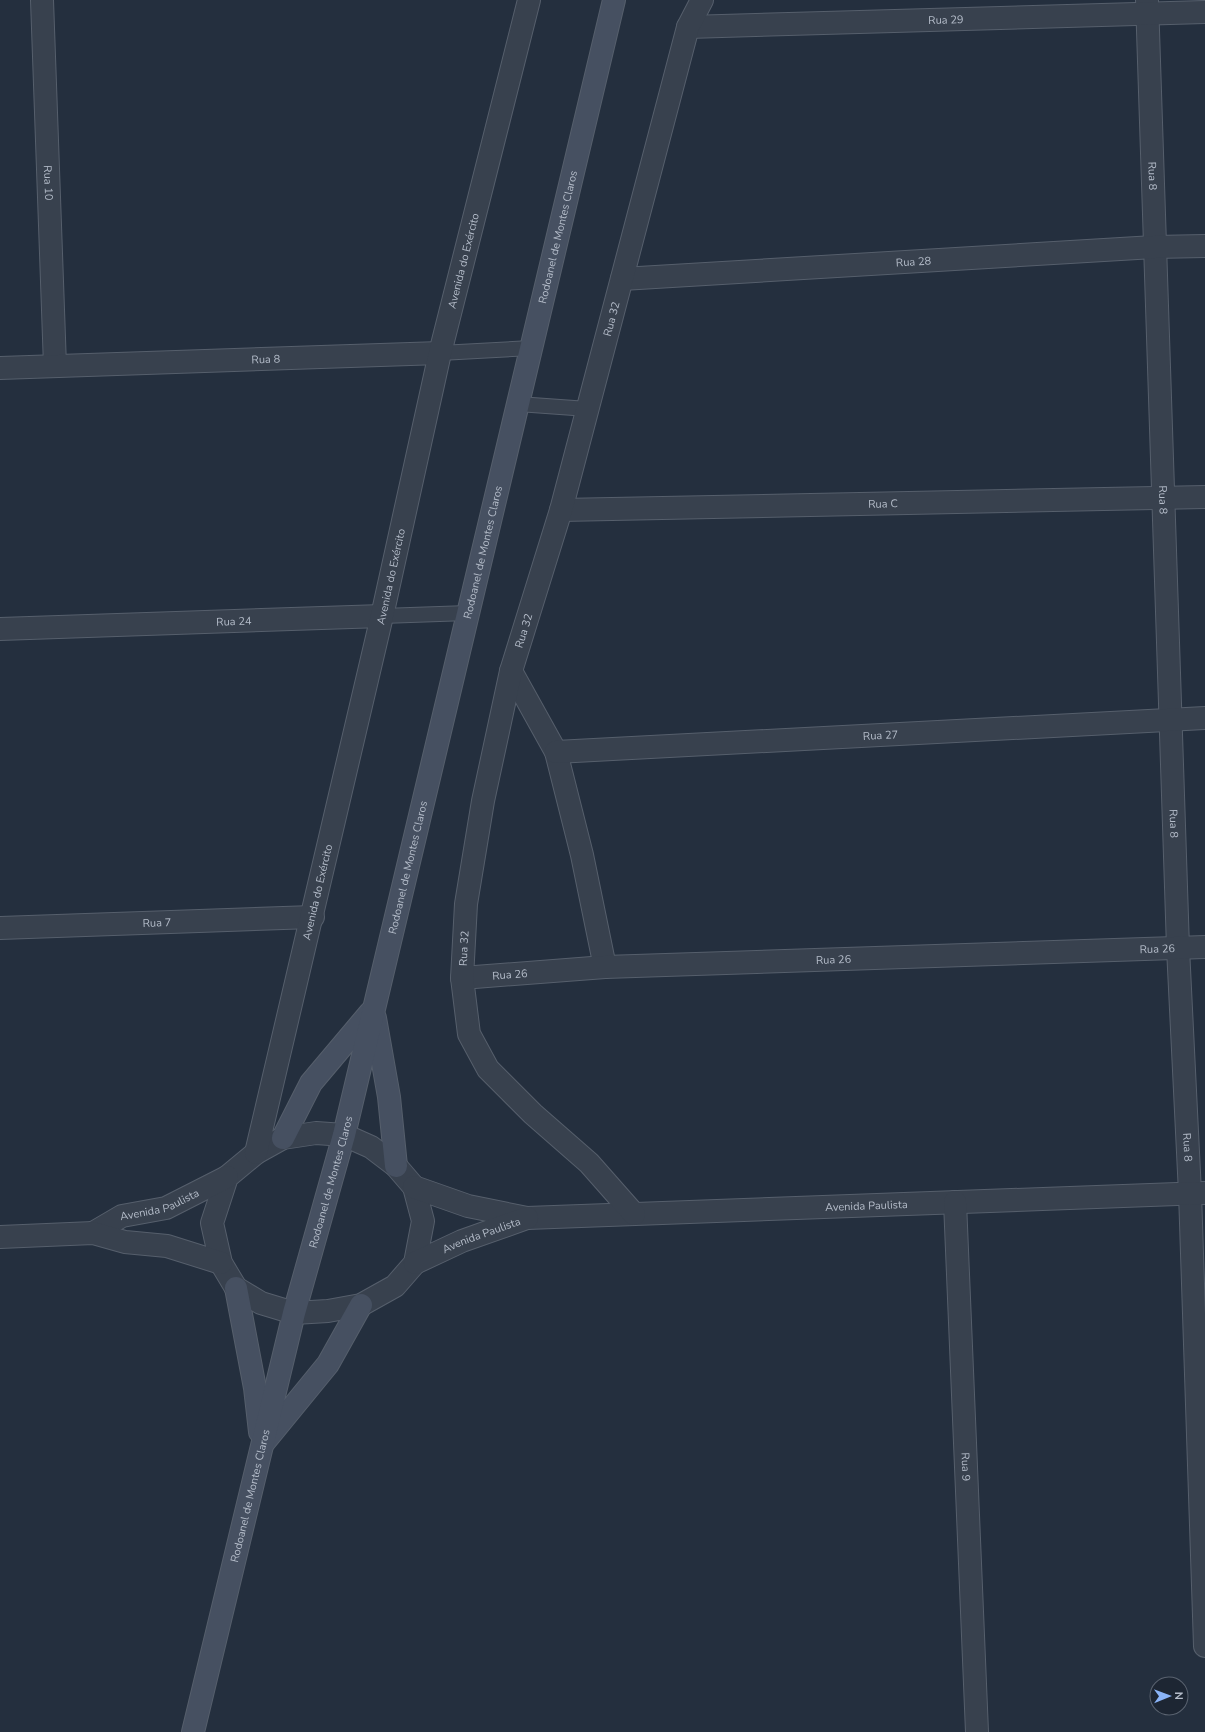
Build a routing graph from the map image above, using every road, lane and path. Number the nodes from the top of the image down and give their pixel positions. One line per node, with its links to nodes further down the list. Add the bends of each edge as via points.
1 (42, 0): 13 (street, Rua 10)
2 (529, 0): 12 (street, Avenida do Exército)
3 (614, 0): 11 (main road, Rodoanel de Montes Claros)
4 (702, 0): 7 (street, Rua 32)
5 (1147, 7): 6 (street, Rua 29); 7 (street, Rua 29); 9 (street, Rua 8)
6 (1205, 12)
7 (688, 27): 10 (street, Rua 32)
8 (1205, 246): 9 (street, Rua 28)
9 (1154, 247): 10 (street, Rua 28); 18 (street, Rua 8)
10 (622, 279): 16 (street, Rua 32)
11 (531, 348): 12 (lane, Rua 8); 15 (main road, Rodoanel de Montes Claros)
12 (440, 353): 13 (street, Rua 8); 21 (street, Avenida do Exército)
13 (55, 366): 14 (street, Rua 8)
14 (0, 368)
15 (518, 404): 16 (lane); 20 (main road, Rodoanel de Montes Claros)
16 (588, 409): 19 (street, Rua 32)
17 (1205, 497): 18 (street, Rua C)
18 (1163, 498): 19 (street, Rua C); 25 (street, Rua 8)
19 (561, 510): 23 (street, Rua 32)
20 (468, 613): 21 (lane, Rua 24); 33 (main road, Rodoanel de Montes Claros)
21 (382, 616): 22 (street, Rua 24); 27 (street, Avenida do Exército)
22 (0, 629)
23 (511, 671): 26 (street); 32 (street, Rua 32, via 483,801 469,890)
24 (1205, 718): 25 (street, Rua 27)
25 (1172, 720): 26 (street, Rua 27); 30 (street, Rua 8)
26 (556, 752): 31 (street, via 582,855)
27 (313, 917): 28 (street, Rua 7); 36 (street, Avenida do Exército)
28 (0, 928)
29 (1205, 947): 30 (street, Rua 26)
30 (1178, 948): 31 (street, Rua 26); 40 (street, Rua 8)
31 (605, 967): 32 (street, Rua 26)
32 (462, 978): 42 (street, Rua 32, via 469,1034 488,1069 533,1114 589,1163)
33 (374, 1009): 34 (main road, Rodoanel de Montes Claros); 35 (main road, via 311,1083); 37 (main road, via 389,1097)
34 (344, 1135): 35 (street, via 316,1133); 37 (street, via 371,1147); 50 (main road, Rodoanel de Montes Claros)
35 (283, 1138): 36 (street, Avenida Paulista)
36 (256, 1153): 38 (street, Avenida Paulista)
37 (396, 1166): 39 (street)
38 (227, 1176): 44 (street, Avenida Paulista, via 166,1208 122,1216); 46 (street, via 212,1223)
39 (414, 1187): 43 (street, Avenida Paulista, via 468,1206); 47 (street, via 423,1221)
40 (1197, 1193): 41 (street, Avenida Paulista); 51 (street, Rua 8)
41 (955, 1202): 42 (street, Avenida Paulista); 56 (street, Rua 9)
42 (634, 1214): 43 (street, Avenida Paulista)
43 (527, 1218): 47 (street, Avenida Paulista, via 462,1241)
44 (93, 1233): 45 (street, Avenida Paulista); 46 (street, Avenida Paulista, via 125,1242 168,1246)
45 (0, 1237)
46 (221, 1263): 48 (street)
47 (415, 1263): 49 (street, via 395,1286)
48 (236, 1288): 50 (street, via 261,1303); 52 (main road, via 255,1388)
49 (361, 1305): 50 (street, via 328,1311); 52 (main road, via 328,1364)
50 (294, 1313): 52 (main road, Rodoanel de Montes Claros)
51 (1201, 1393): 53 (street, Rua 8)
52 (261, 1445): 55 (main road, Rodoanel de Montes Claros)
53 (1203, 1554): 54 (street, Rua 8)
54 (1205, 1646)
55 (193, 1732)
56 (977, 1732)

